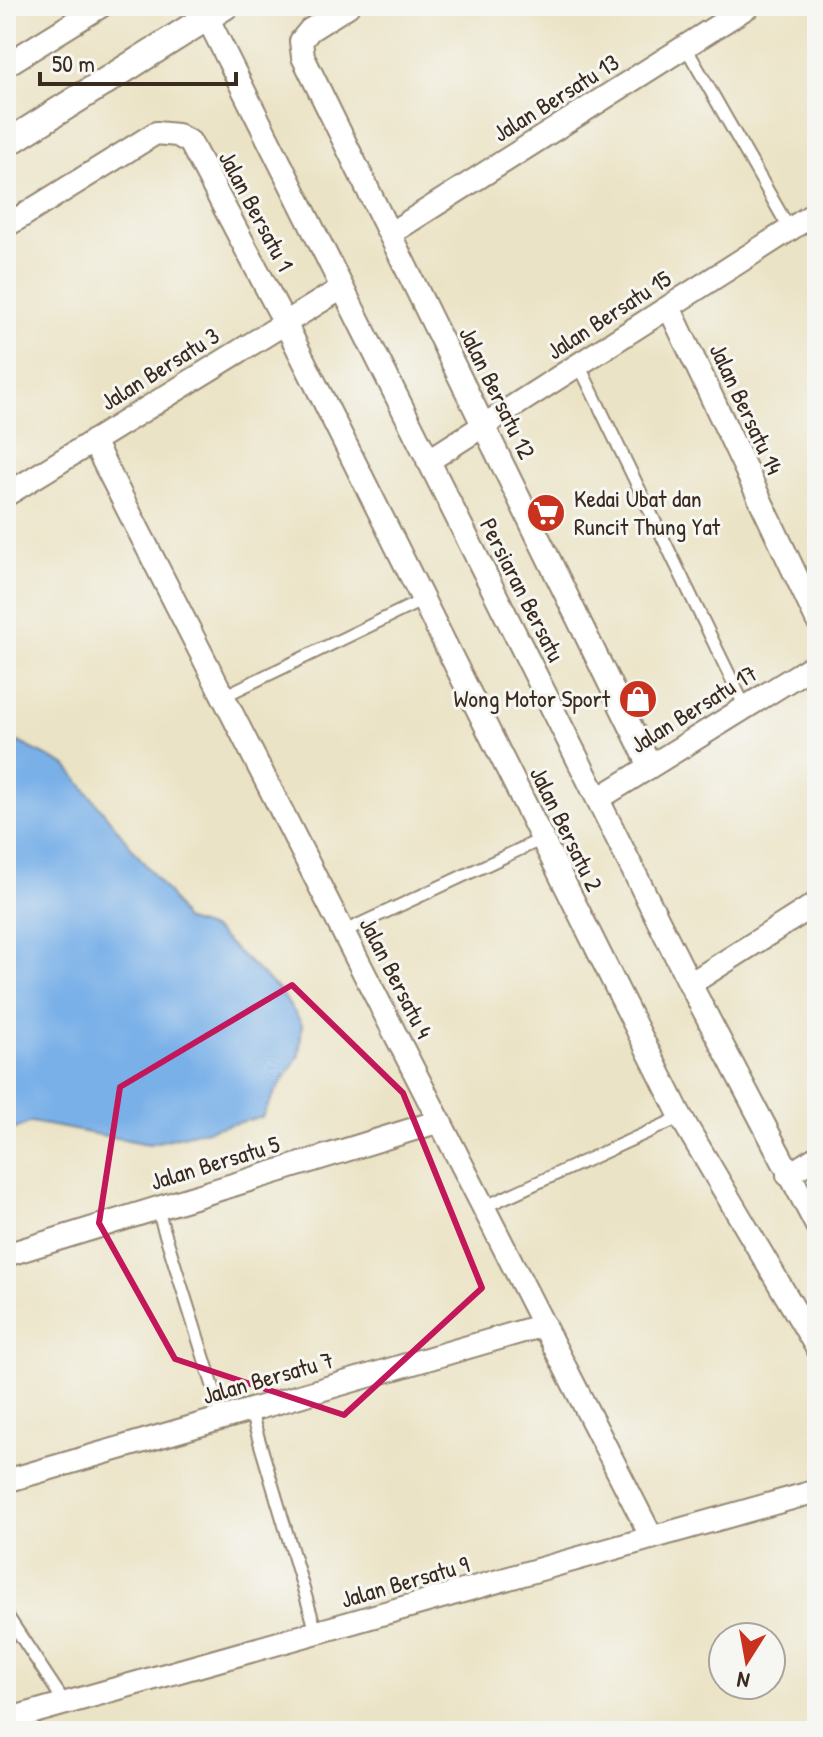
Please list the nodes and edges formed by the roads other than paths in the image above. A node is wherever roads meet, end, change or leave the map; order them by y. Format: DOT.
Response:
graph roads {
  1 [pos="101,6"];
  2 [pos="348,6"];
  3 [pos="749,6"];
  4 [pos="216,12"];
  5 [pos="685,46"];
  6 [pos="6,65"];
  7 [pos="6,144"];
  8 [pos="817,212"];
  9 [pos="6,226"];
  10 [pos="790,230"];
  11 [pos="391,233"];
  12 [pos="342,288"];
  13 [pos="669,307"];
  14 [pos="285,323"];
  15 [pos="579,365"];
  16 [pos="484,425"];
  17 [pos="93,441"];
  18 [pos="428,461"];
  19 [pos="6,495"];
  20 [pos="423,600"];
  21 [pos="817,620"];
  22 [pos="817,663"];
  23 [pos="224,696"];
  24 [pos="745,707"];
  25 [pos="650,766"];
  26 [pos="598,799"];
  27 [pos="542,839"];
  28 [pos="817,903"];
  29 [pos="343,932"];
  30 [pos="690,984"];
  31 [pos="681,1117"];
  32 [pos="440,1121"];
  33 [pos="817,1157"];
  34 [pos="788,1175"];
  35 [pos="484,1207"];
  36 [pos="157,1208"];
  37 [pos="817,1226"];
  38 [pos="6,1255"];
  39 [pos="544,1325"];
  40 [pos="817,1348"];
  41 [pos="250,1410"];
  42 [pos="223,1418"];
  43 [pos="6,1481"];
  44 [pos="817,1491"];
  45 [pos="652,1538"];
  46 [pos="6,1614"];
  47 [pos="317,1634"];
  48 [pos="65,1703"];
  49 [pos="6,1720"];
  1 -- 6 [label="street"];
  2 -- 11 [label="street, Jalan Bersatu 12"];
  3 -- 5 [label="street, Jalan Bersatu 13"];
  4 -- 7 [label="street"];
  4 -- 12 [label="street, Persiaran Bersatu"];
  5 -- 10 [label="lane"];
  5 -- 11 [label="street, Jalan Bersatu 13"];
  8 -- 10 [label="street, Jalan Bersatu 15"];
  9 -- 14 [label="street, Jalan Bersatu 1"];
  10 -- 13 [label="street, Jalan Bersatu 15"];
  11 -- 16 [label="street, Jalan Bersatu 12"];
  12 -- 14 [label="street, Jalan Bersatu 3"];
  12 -- 18 [label="street, Persiaran Bersatu"];
  13 -- 15 [label="street, Jalan Bersatu 15"];
  13 -- 21 [label="street, Jalan Bersatu 14"];
  14 -- 17 [label="street, Jalan Bersatu 3"];
  14 -- 20 [label="street, Jalan Bersatu 2"];
  15 -- 16 [label="street, Jalan Bersatu 15"];
  15 -- 24 [label="lane"];
  16 -- 18 [label="street, Jalan Bersatu 15"];
  16 -- 25 [label="street, Jalan Bersatu 12"];
  17 -- 19 [label="street, Jalan Bersatu 3"];
  17 -- 23 [label="street, Jalan Bersatu 4"];
  18 -- 26 [label="street, Persiaran Bersatu"];
  20 -- 23 [label="lane"];
  20 -- 27 [label="street, Jalan Bersatu 2"];
  22 -- 24 [label="street, Jalan Bersatu 17"];
  23 -- 29 [label="street, Jalan Bersatu 4"];
  24 -- 25 [label="street, Jalan Bersatu 17"];
  25 -- 26 [label="street, Jalan Bersatu 17"];
  26 -- 30 [label="street, Persiaran Bersatu"];
  27 -- 29 [label="lane"];
  27 -- 31 [label="street, Jalan Bersatu 2"];
  28 -- 30 [label="street"];
  29 -- 32 [label="street, Jalan Bersatu 4"];
  30 -- 34 [label="street, Persiaran Bersatu"];
  31 -- 35 [label="lane"];
  31 -- 40 [label="street, Jalan Bersatu 2"];
  32 -- 35 [label="street, Jalan Bersatu 4"];
  32 -- 36 [label="street, Jalan Bersatu 5"];
  33 -- 34 [label="street"];
  34 -- 37 [label="street, Persiaran Bersatu"];
  35 -- 39 [label="street, Jalan Bersatu 4"];
  36 -- 38 [label="street, Jalan Bersatu 5"];
  36 -- 42 [label="lane"];
  39 -- 41 [label="street, Jalan Bersatu 7"];
  39 -- 45 [label="street, Jalan Bersatu 4"];
  41 -- 42 [label="street, Jalan Bersatu 7"];
  41 -- 47 [label="lane"];
  42 -- 43 [label="street, Jalan Bersatu 7"];
  44 -- 45 [label="street, Jalan Bersatu 9"];
  45 -- 47 [label="street, Jalan Bersatu 9"];
  46 -- 48 [label="lane"];
  47 -- 48 [label="street, Jalan Bersatu 9"];
  48 -- 49 [label="street, Jalan Bersatu 9"];
}
